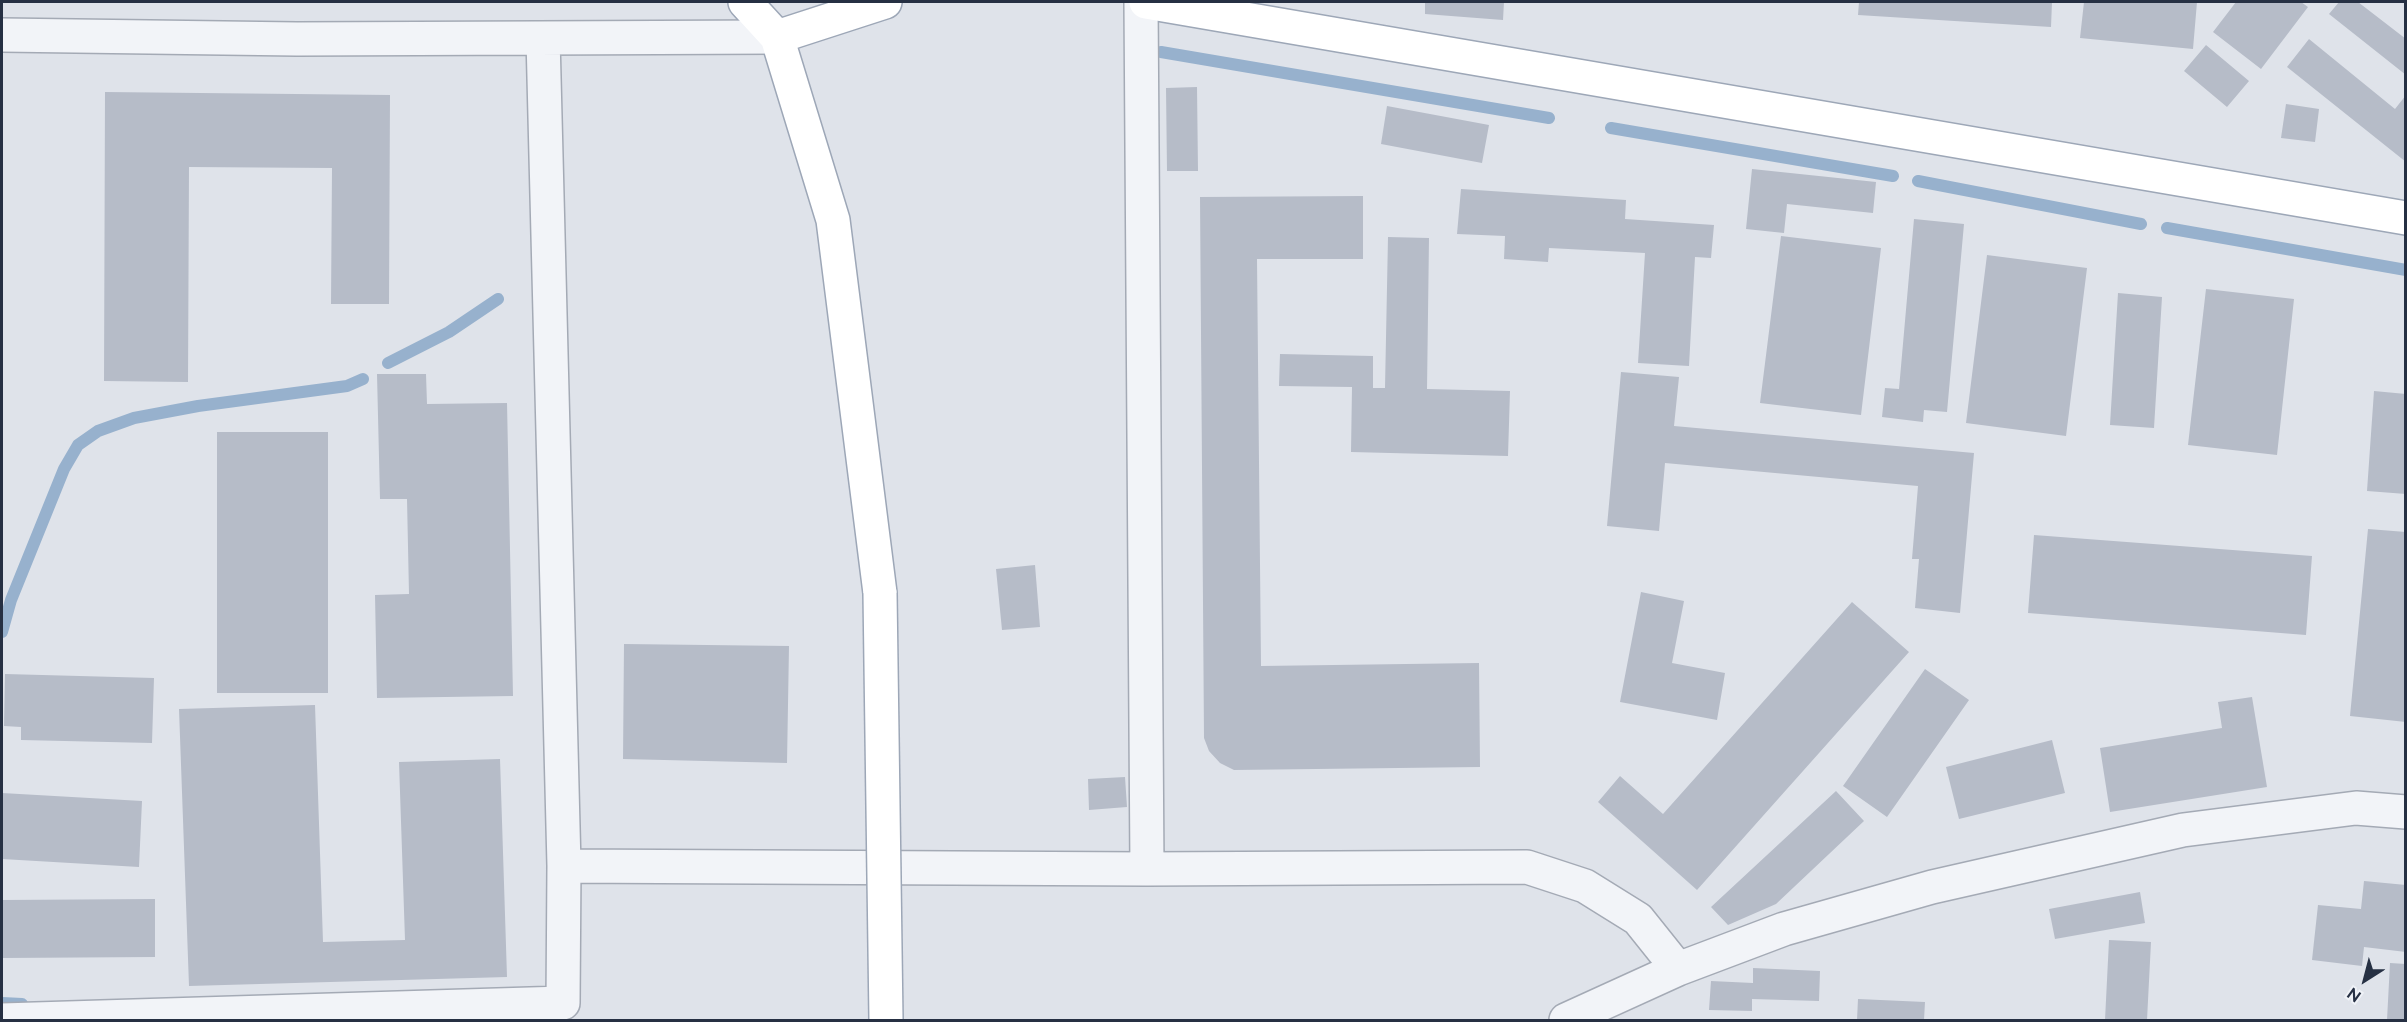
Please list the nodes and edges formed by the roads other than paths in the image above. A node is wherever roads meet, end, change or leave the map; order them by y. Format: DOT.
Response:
graph roads {
  1 [pos="745,2"];
  2 [pos="885,2"];
  3 [pos="1144,2"];
  4 [pos="2,36"];
  5 [pos="777,37"];
  6 [pos="543,38"];
  7 [pos="2406,218"];
  8 [pos="2406,812"];
  9 [pos="564,866"];
  10 [pos="1147,870"];
  11 [pos="1678,969"];
  12 [pos="2,1020"];
  13 [pos="886,1020"];
  14 [pos="1566,1020"];
  1 -- 5 [label="main road"];
  2 -- 5 [label="main road"];
  3 -- 7 [label="main road"];
  3 -- 10 [label="street"];
  4 -- 6 [label="street"];
  5 -- 6 [label="street"];
  5 -- 13 [label="main road, bridge"];
  6 -- 9 [label="street"];
  8 -- 11 [label="street"];
  9 -- 10 [label="street"];
  9 -- 12 [label="street"];
  10 -- 11 [label="street"];
  11 -- 14 [label="street"];
}
